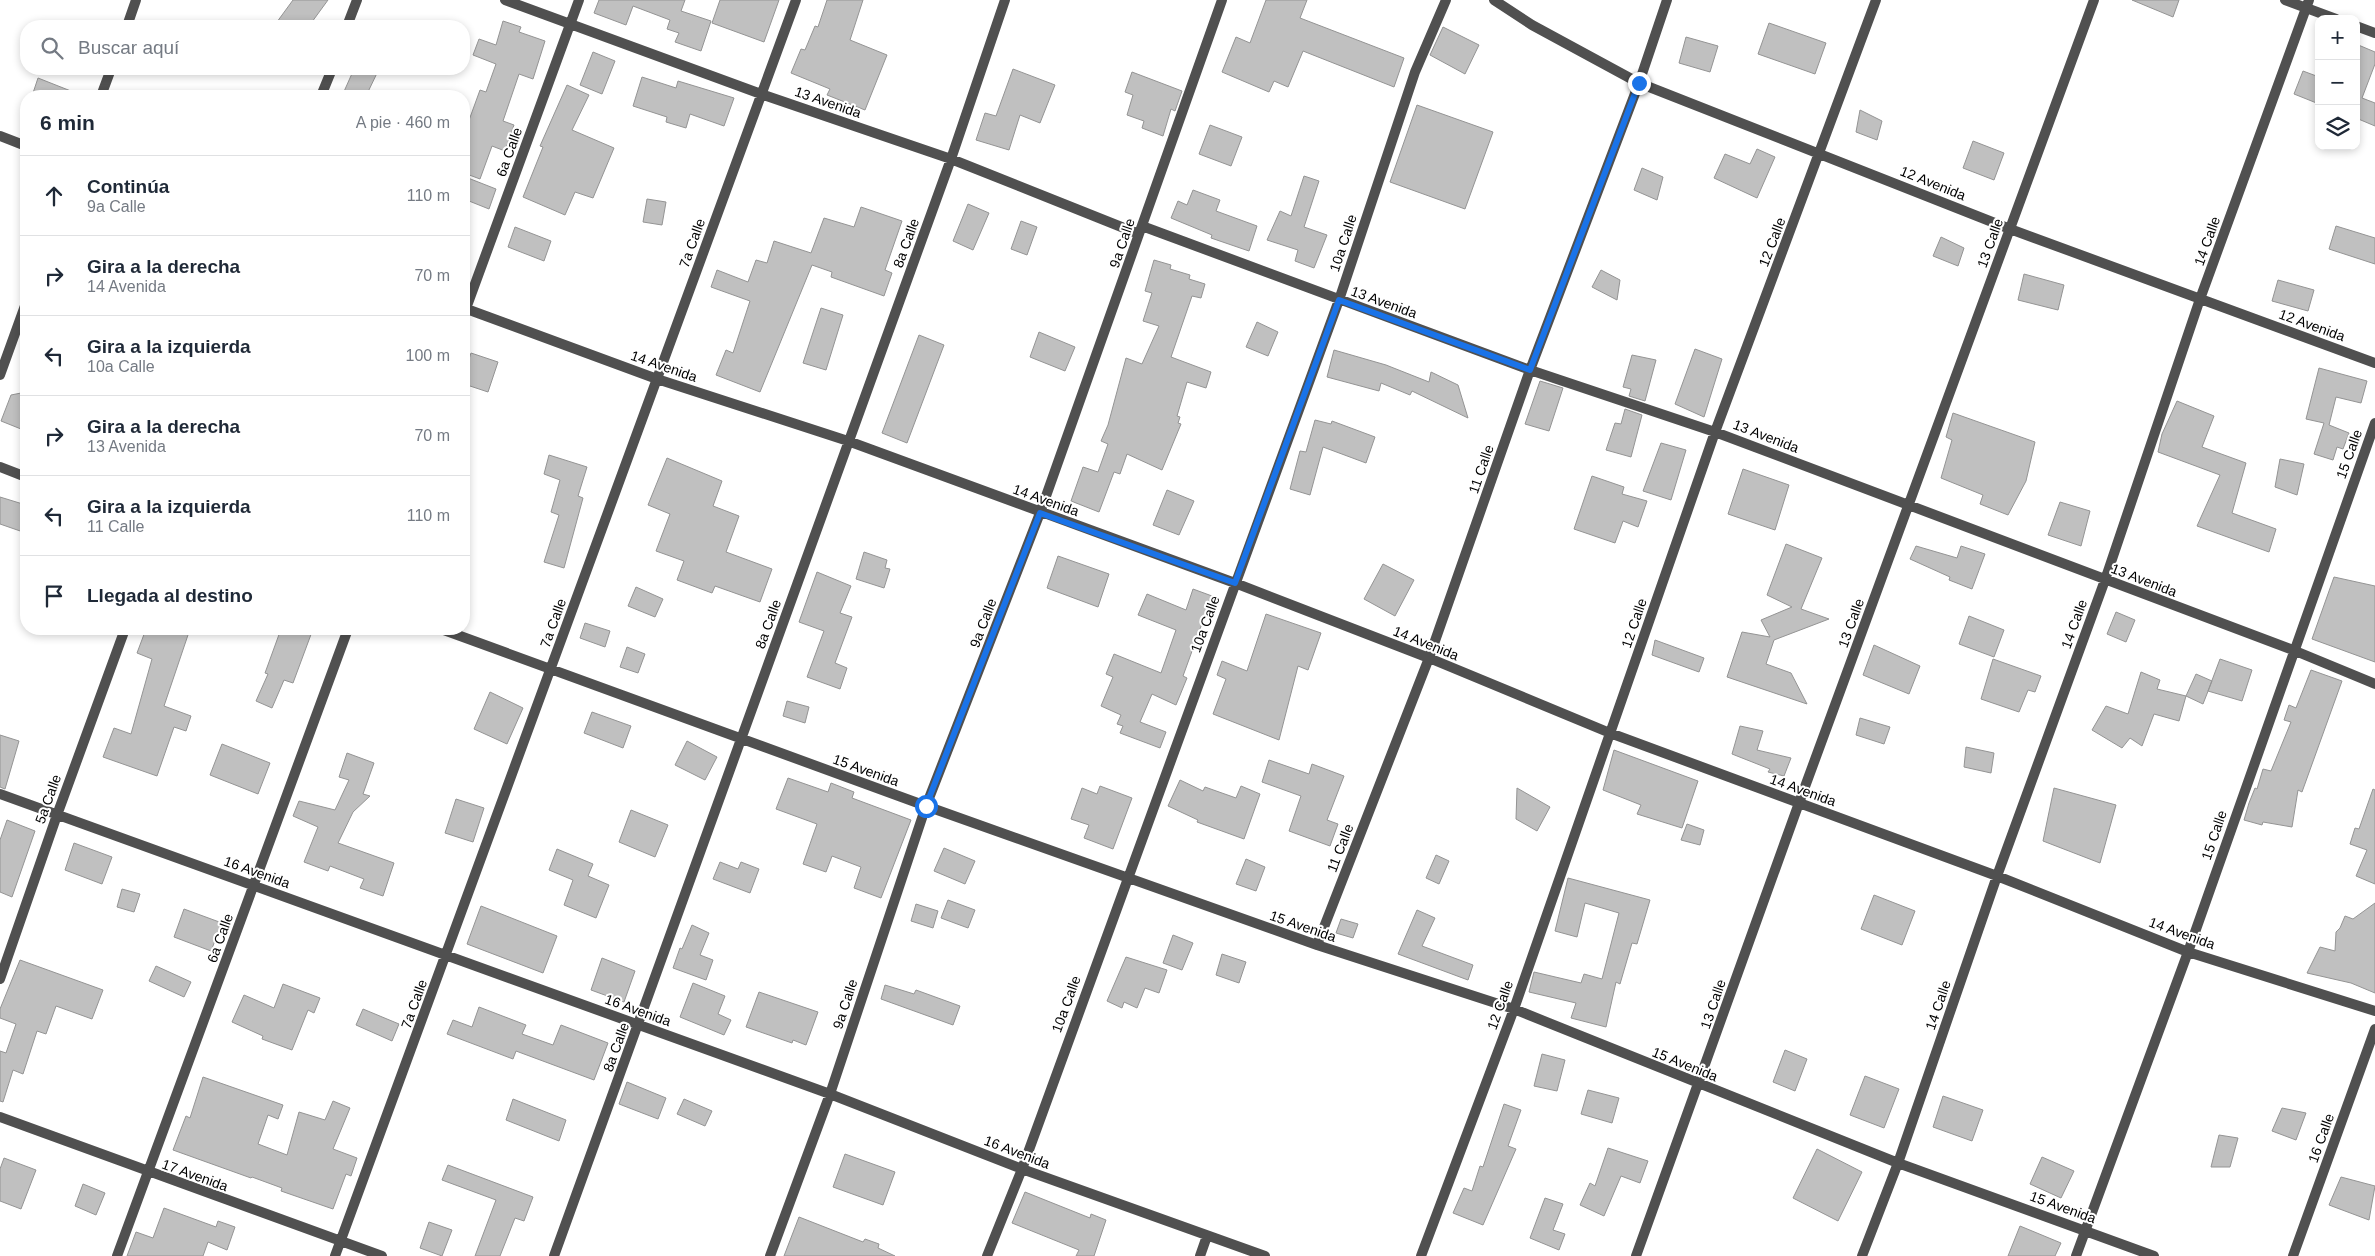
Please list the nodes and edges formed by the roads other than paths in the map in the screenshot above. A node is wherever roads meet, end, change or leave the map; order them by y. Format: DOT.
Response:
graph roads {
  1 [pos="136,0"];
  2 [pos="357,0"];
  3 [pos="505,0"];
  4 [pos="579,0"];
  5 [pos="796,0"];
  6 [pos="1005,0"];
  7 [pos="1222,0"];
  8 [pos="1446,0"];
  9 [pos="1494,0"];
  10 [pos="1668,0"];
  11 [pos="1876,0"];
  12 [pos="2094,0"];
  13 [pos="2285,0"];
  14 [pos="2307,4"];
  15 [pos="2328,15"];
  16 [pos="129,20"];
  17 [pos="349,20"];
  18 [pos="570,24"];
  19 [pos="2360,27"];
  20 [pos="2375,33"];
  21 [pos="109,75"];
  22 [pos="330,75"];
  23 [pos="1639,83"];
  24 [pos="103,90"];
  25 [pos="324,90"];
  26 [pos="761,94"];
  27 [pos="0,136"];
  28 [pos="20,144"];
  29 [pos="1820,153"];
  30 [pos="952,159"];
  31 [pos="2010,229"];
  32 [pos="1141,230"];
  33 [pos="470,294"];
  34 [pos="2200,299"];
  35 [pos="1339,300"];
  36 [pos="470,312"];
  37 [pos="20,320"];
  38 [pos="2375,363"];
  39 [pos="1530,370"];
  40 [pos="0,375"];
  41 [pos="657,379"];
  42 [pos="2375,423"];
  43 [pos="1715,432"];
  44 [pos="848,441"];
  45 [pos="0,467"];
  46 [pos="20,475"];
  47 [pos="1909,505"];
  48 [pos="1040,513"];
  49 [pos="2105,580"];
  50 [pos="1235,583"];
  51 [pos="123,635"];
  52 [pos="346,635"];
  53 [pos="457,635"];
  54 [pos="2293,650"];
  55 [pos="1429,658"];
  56 [pos="551,669"];
  57 [pos="2375,684"];
  58 [pos="1610,733"];
  59 [pos="742,739"];
  60 [pos="0,794"];
  61 [pos="1799,803"];
  62 [pos="926,806"];
  63 [pos="57,815"];
  64 [pos="1997,876"];
  65 [pos="1126,878"];
  66 [pos="254,886"];
  67 [pos="1317,945"];
  68 [pos="2188,952"];
  69 [pos="446,956"];
  70 [pos="0,979"];
  71 [pos="1514,1009"];
  72 [pos="2375,1011"];
  73 [pos="639,1025"];
  74 [pos="2375,1029"];
  75 [pos="1699,1084"];
  76 [pos="830,1094"];
  77 [pos="0,1117"];
  78 [pos="1898,1163"];
  79 [pos="1022,1169"];
  80 [pos="147,1172"];
  81 [pos="2086,1230"];
  82 [pos="1207,1236"];
  83 [pos="341,1241"];
  84 [pos="117,1256"];
  85 [pos="335,1256"];
  86 [pos="382,1256"];
  87 [pos="554,1256"];
  88 [pos="770,1256"];
  89 [pos="986,1256"];
  90 [pos="1200,1256"];
  91 [pos="1265,1256"];
  92 [pos="1421,1256"];
  93 [pos="1636,1256"];
  94 [pos="1862,1256"];
  95 [pos="2076,1256"];
  96 [pos="2154,1256"];
  97 [pos="2294,1256"];
  1 -- 16 [label="street"];
  2 -- 17 [label="street"];
  3 -- 18 [label="street, 13 Avenida"];
  4 -- 18 [label="street, 6a Calle"];
  5 -- 26 [label="street, 7a Calle"];
  6 -- 30 [label="street, 8a Calle"];
  7 -- 32 [label="street, 9a Calle"];
  8 -- 35 [label="street, 10a Calle"];
  9 -- 23 [label="street, 12 Avenida"];
  10 -- 23 [label="street, 11 Calle"];
  11 -- 29 [label="street, 12 Calle"];
  12 -- 31 [label="street, 13 Calle"];
  13 -- 14 [label="street"];
  14 -- 15 [label="street"];
  14 -- 34 [label="street, 14 Calle"];
  18 -- 26 [label="street, 13 Avenida"];
  18 -- 33 [label="street, 6a Calle"];
  19 -- 20 [label="street"];
  21 -- 24 [label="street"];
  22 -- 25 [label="street"];
  23 -- 29 [label="street, 12 Avenida"];
  23 -- 39 [label="street, 11 Calle"];
  26 -- 30 [label="street, 13 Avenida"];
  26 -- 41 [label="street, 7a Calle"];
  27 -- 28 [label="street"];
  29 -- 31 [label="street, 12 Avenida"];
  29 -- 43 [label="street, 12 Calle"];
  30 -- 32 [label="street, 13 Avenida"];
  30 -- 44 [label="street, 8a Calle"];
  31 -- 34 [label="street, 12 Avenida"];
  31 -- 47 [label="street, 13 Calle"];
  32 -- 35 [label="street, 13 Avenida"];
  32 -- 48 [label="street, 9a Calle"];
  34 -- 38 [label="street, 12 Avenida"];
  34 -- 49 [label="street, 14 Calle"];
  35 -- 39 [label="street, 13 Avenida"];
  35 -- 50 [label="street, 10a Calle"];
  36 -- 41 [label="street, 14 Avenida"];
  37 -- 40 [label="street"];
  39 -- 43 [label="street, 13 Avenida"];
  39 -- 55 [label="street, 11 Calle"];
  41 -- 44 [label="street, 14 Avenida"];
  41 -- 56 [label="street, 7a Calle"];
  42 -- 54 [label="street, 15 Calle"];
  43 -- 47 [label="street, 13 Avenida"];
  43 -- 58 [label="street, 12 Calle"];
  44 -- 48 [label="street, 14 Avenida"];
  44 -- 59 [label="street, 8a Calle"];
  45 -- 46 [label="street"];
  47 -- 49 [label="street, 13 Avenida"];
  47 -- 61 [label="street, 13 Calle"];
  48 -- 50 [label="street, 14 Avenida"];
  48 -- 62 [label="street, 9a Calle"];
  49 -- 54 [label="street, 13 Avenida"];
  49 -- 64 [label="street, 14 Calle"];
  50 -- 55 [label="street, 14 Avenida"];
  50 -- 65 [label="street, 10a Calle"];
  51 -- 63 [label="street, 5a Calle"];
  52 -- 66 [label="street, 6a Calle"];
  53 -- 56 [label="street, 15 Avenida"];
  54 -- 57 [label="street, 13 Avenida"];
  54 -- 68 [label="street, 15 Calle"];
  55 -- 58 [label="street, 14 Avenida"];
  55 -- 67 [label="street, 11 Calle"];
  56 -- 59 [label="street, 15 Avenida"];
  56 -- 69 [label="street, 7a Calle"];
  58 -- 61 [label="street, 14 Avenida"];
  58 -- 71 [label="street, 12 Calle"];
  59 -- 62 [label="street, 15 Avenida"];
  59 -- 73 [label="street, 8a Calle"];
  60 -- 63 [label="street, 16 Avenida"];
  61 -- 64 [label="street, 14 Avenida"];
  61 -- 75 [label="street, 13 Calle"];
  62 -- 65 [label="street, 15 Avenida"];
  62 -- 76 [label="street, 9a Calle"];
  63 -- 66 [label="street, 16 Avenida"];
  63 -- 70 [label="street, 5a Calle"];
  64 -- 68 [label="street, 14 Avenida"];
  64 -- 78 [label="street, 14 Calle"];
  65 -- 67 [label="street, 15 Avenida"];
  65 -- 79 [label="street, 10a Calle"];
  66 -- 69 [label="street, 16 Avenida"];
  66 -- 80 [label="street, 6a Calle"];
  67 -- 71 [label="street, 15 Avenida"];
  68 -- 72 [label="street, 14 Avenida"];
  68 -- 81 [label="street, 15 Calle"];
  69 -- 73 [label="street, 16 Avenida"];
  69 -- 83 [label="street, 7a Calle"];
  71 -- 75 [label="street, 15 Avenida"];
  71 -- 92 [label="street, 12 Calle"];
  73 -- 76 [label="street, 16 Avenida"];
  73 -- 87 [label="street, 8a Calle"];
  74 -- 97 [label="street, 16 Calle"];
  75 -- 78 [label="street, 15 Avenida"];
  75 -- 93 [label="street, 13 Calle"];
  76 -- 79 [label="street, 16 Avenida"];
  76 -- 88 [label="street, 9a Calle"];
  77 -- 80 [label="street, 17 Avenida"];
  78 -- 81 [label="street, 15 Avenida"];
  78 -- 94 [label="street, 14 Calle"];
  79 -- 82 [label="street, 16 Avenida"];
  79 -- 89 [label="street, 10a Calle"];
  80 -- 83 [label="street, 17 Avenida"];
  80 -- 84 [label="street, 6a Calle"];
  81 -- 95 [label="street, 15 Calle"];
  81 -- 96 [label="street, 15 Avenida"];
  82 -- 90 [label="street"];
  82 -- 91 [label="street, 16 Avenida"];
  83 -- 85 [label="street, 7a Calle"];
  83 -- 86 [label="street, 17 Avenida"];
}
